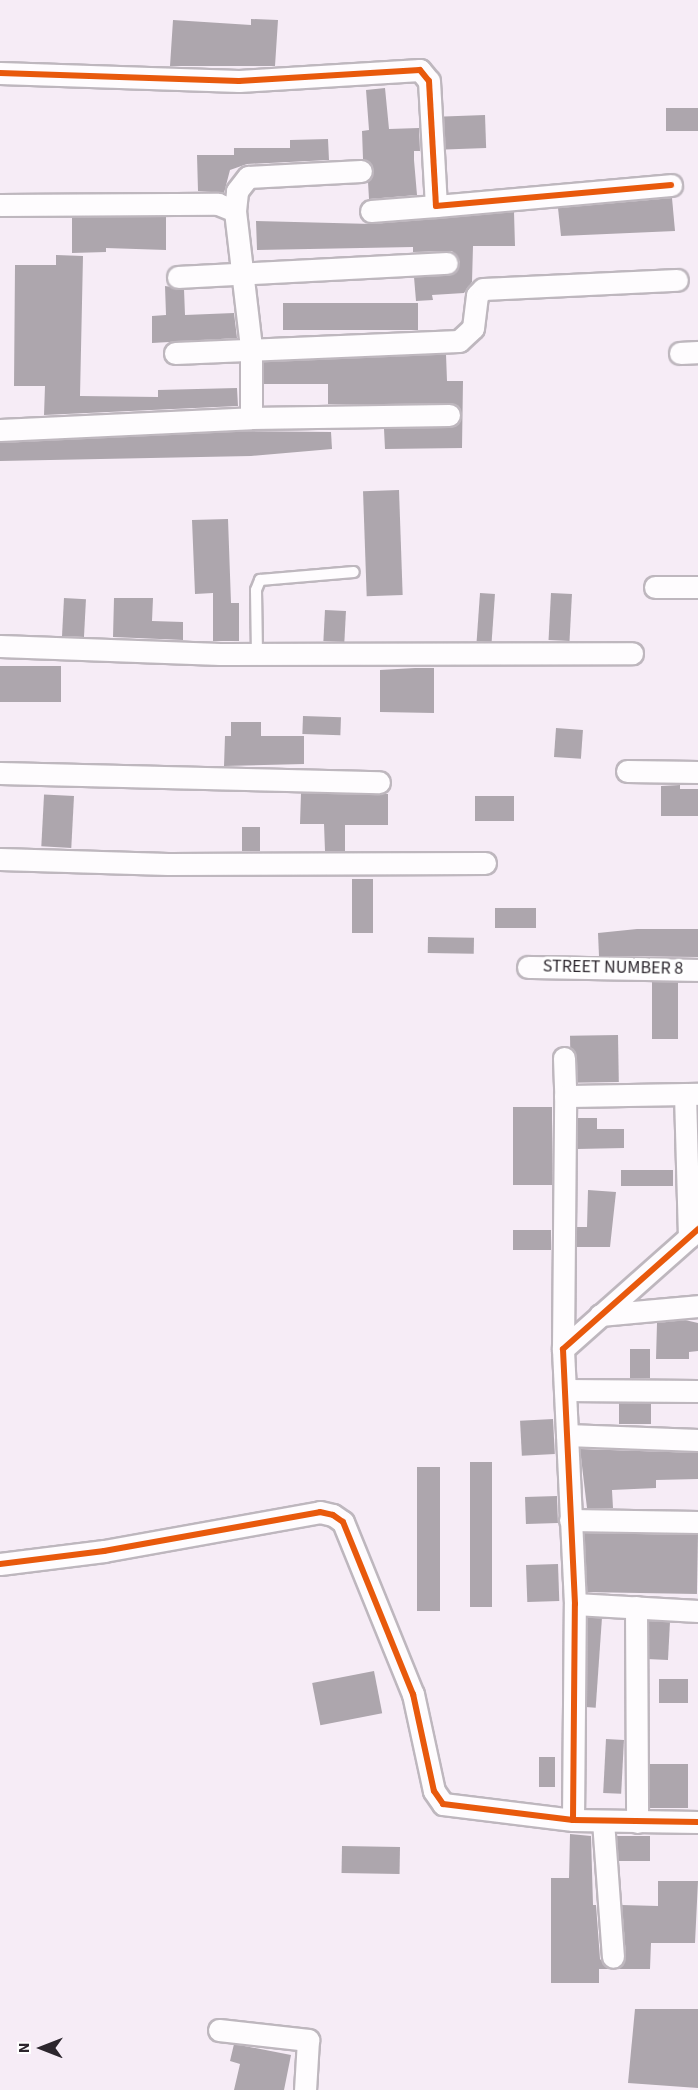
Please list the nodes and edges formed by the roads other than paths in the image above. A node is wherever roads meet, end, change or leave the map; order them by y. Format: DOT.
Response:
graph roads {
  1 [pos="0,73"];
  2 [pos="361,171"];
  3 [pos="671,185"];
  4 [pos="0,205"];
  5 [pos="436,206"];
  6 [pos="235,211"];
  7 [pos="371,211"];
  8 [pos="447,263"];
  9 [pos="241,273"];
  10 [pos="178,277"];
  11 [pos="677,280"];
  12 [pos="251,347"];
  13 [pos="175,353"];
  14 [pos="449,415"];
  15 [pos="251,418"];
  16 [pos="0,430"];
  17 [pos="354,572"];
  18 [pos="655,587"];
  19 [pos="698,587"];
  20 [pos="0,646"];
  21 [pos="632,653"];
  22 [pos="257,654"];
  23 [pos="627,771"];
  24 [pos="0,772"];
  25 [pos="698,772"];
  26 [pos="379,782"];
  27 [pos="0,859"];
  28 [pos="485,863"];
  29 [pos="528,967"];
  30 [pos="698,970"];
  31 [pos="564,1058"];
  32 [pos="692,1094"];
  33 [pos="565,1096"];
  34 [pos="693,1233"];
  35 [pos="698,1306"];
  36 [pos="600,1315"];
  37 [pos="563,1349"];
  38 [pos="565,1390"];
  39 [pos="698,1390"];
  40 [pos="567,1436"];
  41 [pos="698,1440"];
  42 [pos="570,1520"];
  43 [pos="698,1522"];
  44 [pos="0,1564"];
  45 [pos="575,1604"];
  46 [pos="636,1607"];
  47 [pos="698,1611"];
  48 [pos="698,1814"];
  49 [pos="573,1820"];
  50 [pos="603,1821"];
  51 [pos="637,1822"];
  52 [pos="698,1822"];
  53 [pos="613,1957"];
  54 [pos="219,2030"];
  55 [pos="306,2090"];
  1 -- 5 [label="street"];
  2 -- 6 [label="street"];
  3 -- 5 [label="street"];
  4 -- 6 [label="street"];
  5 -- 7 [label="street"];
  6 -- 9 [label="street"];
  8 -- 9 [label="street"];
  9 -- 10 [label="street"];
  9 -- 12 [label="street"];
  11 -- 12 [label="street"];
  12 -- 13 [label="street"];
  12 -- 15 [label="street"];
  14 -- 15 [label="street"];
  15 -- 16 [label="street"];
  17 -- 22 [label="lane"];
  18 -- 19 [label="street"];
  20 -- 22 [label="street"];
  21 -- 22 [label="street"];
  23 -- 25 [label="street"];
  24 -- 26 [label="street"];
  27 -- 28 [label="street"];
  29 -- 30 [label="street, STREET NUMBER 8"];
  31 -- 33 [label="street"];
  32 -- 33 [label="street"];
  32 -- 34 [label="street"];
  33 -- 37 [label="street"];
  34 -- 36 [label="street"];
  35 -- 36 [label="street"];
  36 -- 37 [label="street"];
  37 -- 38 [label="street"];
  38 -- 39 [label="street"];
  38 -- 40 [label="street"];
  40 -- 41 [label="street"];
  40 -- 42 [label="street"];
  42 -- 43 [label="street"];
  42 -- 45 [label="street"];
  44 -- 49 [label="street"];
  45 -- 46 [label="street"];
  45 -- 49 [label="street"];
  46 -- 47 [label="street"];
  46 -- 51 [label="street"];
  48 -- 52 [label="street"];
  49 -- 50 [label="street"];
  50 -- 51 [label="street"];
  50 -- 53 [label="street"];
  51 -- 52 [label="street"];
  54 -- 55 [label="street"];
}
